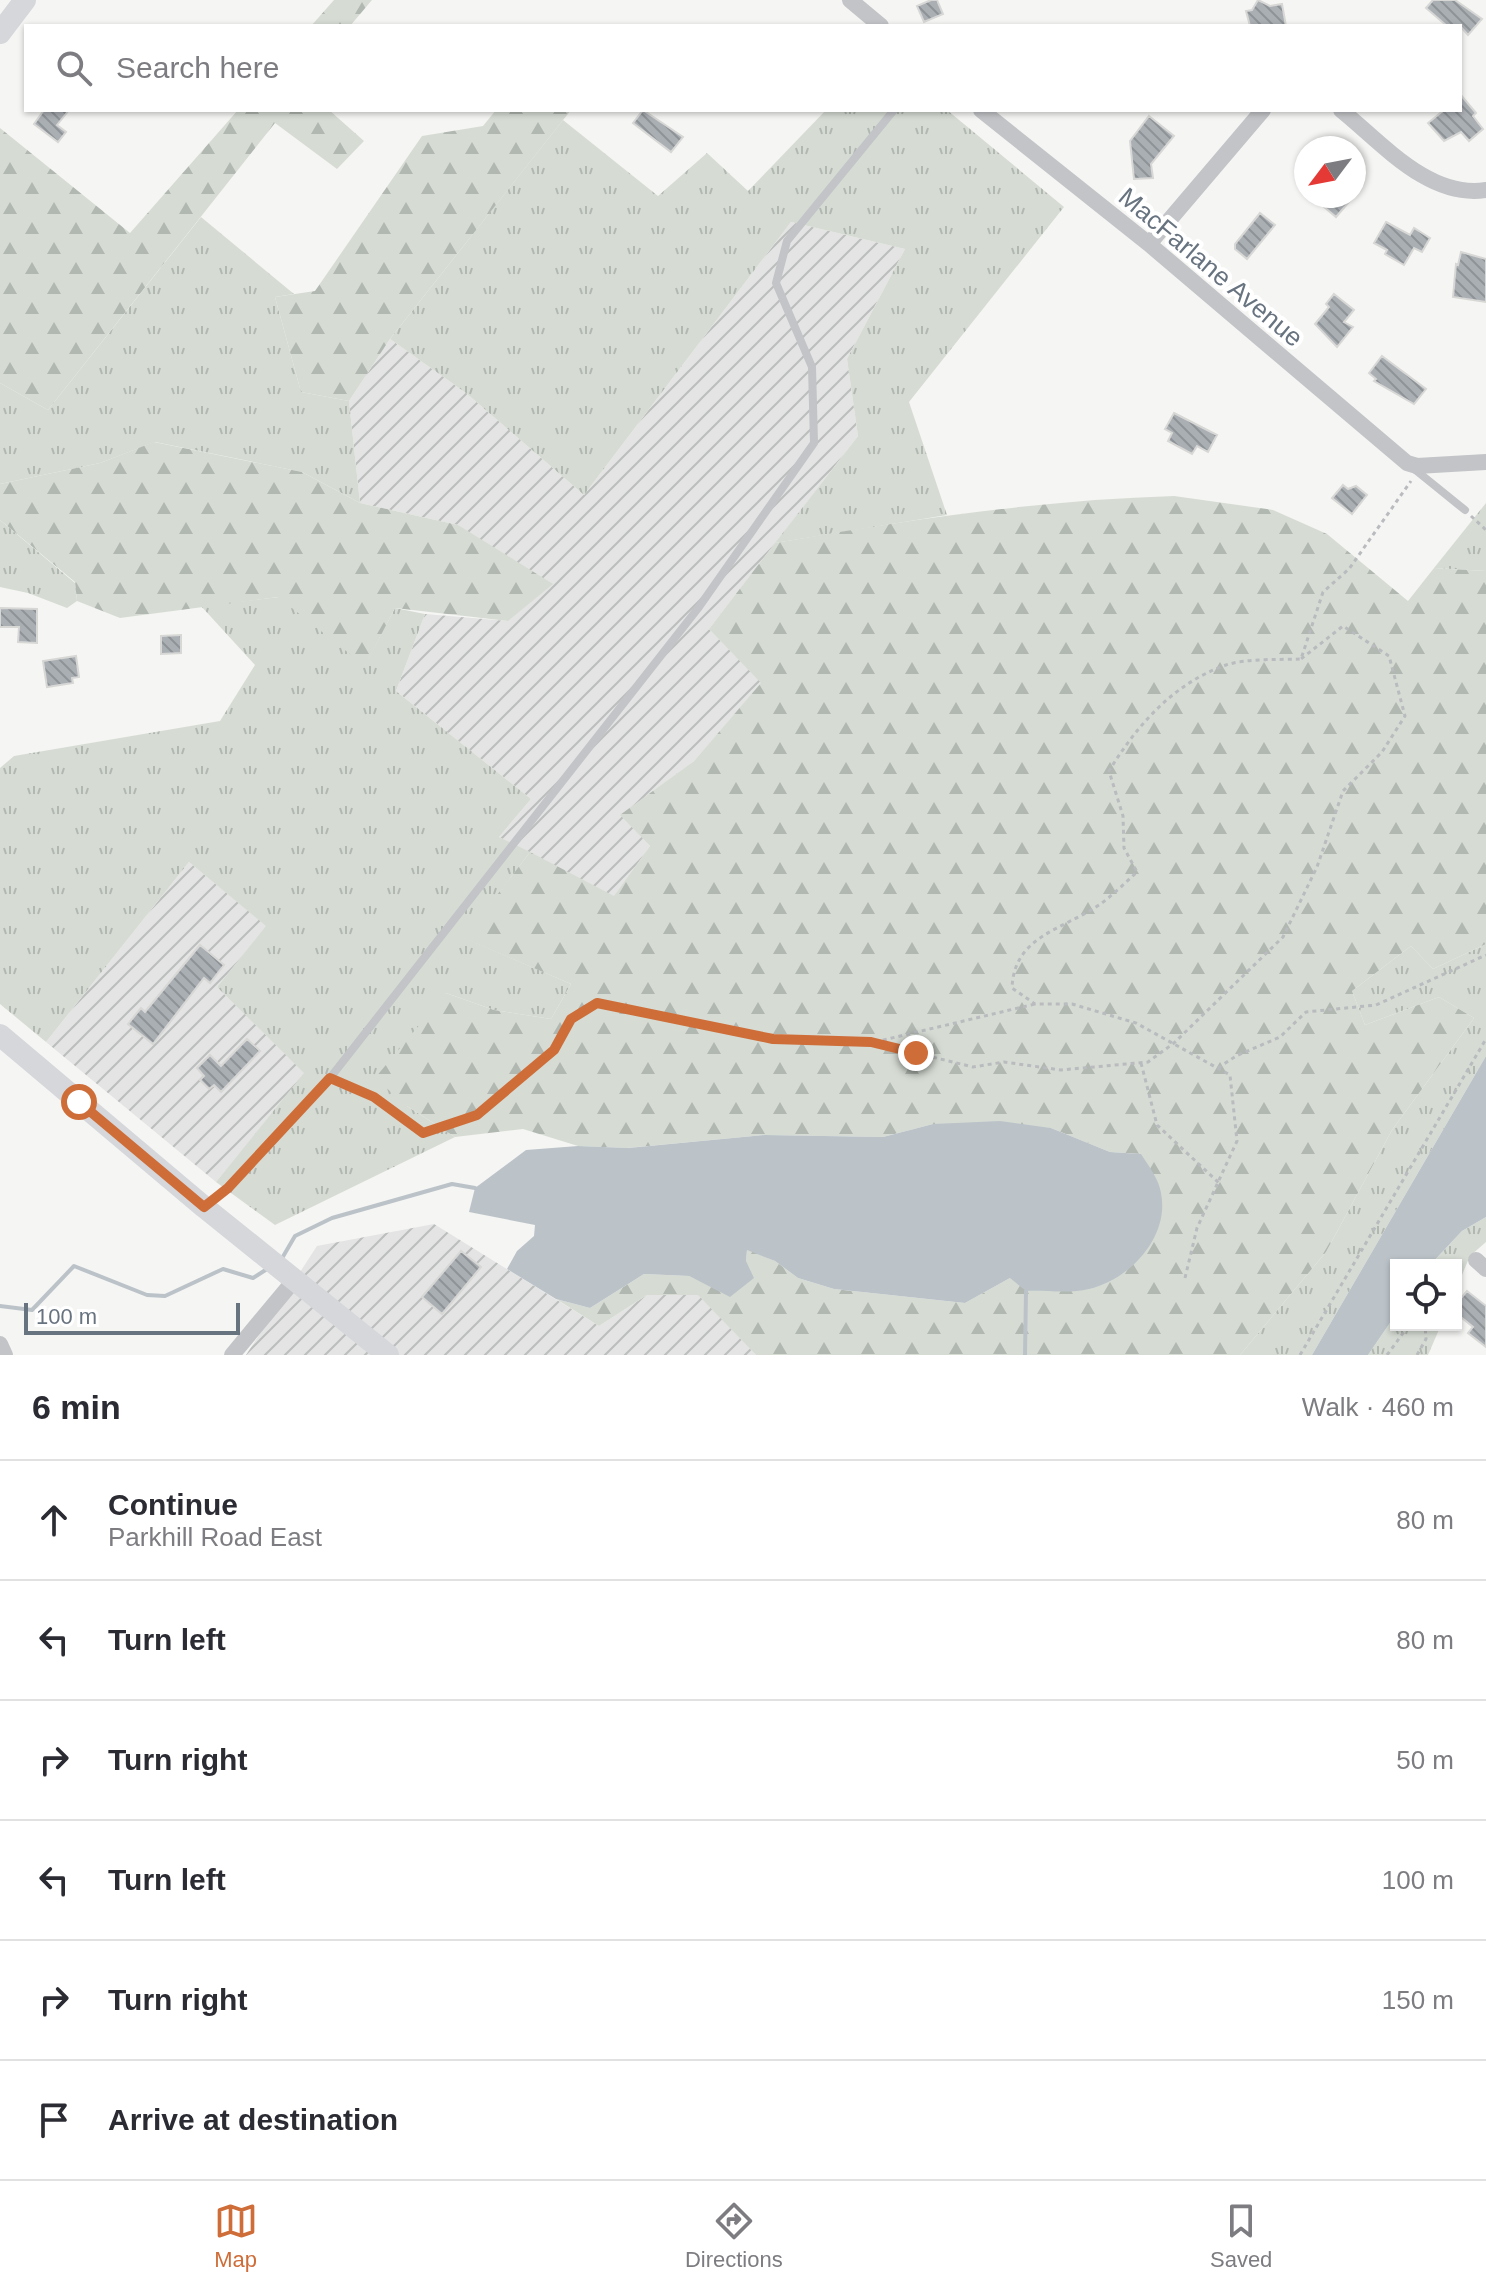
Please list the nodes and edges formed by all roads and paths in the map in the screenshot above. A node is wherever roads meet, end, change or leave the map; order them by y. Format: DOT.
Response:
graph roads {
  1 [pos="25,0"];
  2 [pos="850,0"];
  3 [pos="879,24"];
  4 [pos="0,33"];
  5 [pos="892,112"];
  6 [pos="984,112"];
  7 [pos="1261,112"];
  8 [pos="1343,112"];
  9 [pos="1486,190"];
  10 [pos="1149,244"];
  11 [pos="1486,462"];
  12 [pos="1413,468"];
  13 [pos="1465,510"];
  14 [pos="1486,530"];
  15 [pos="1301,659"];
  16 [pos="1486,955"];
  17 [pos="1035,1004"];
  18 [pos="0,1035"];
  19 [pos="1486,1039"];
  20 [pos="871,1042"];
  21 [pos="1174,1043"];
  22 [pos="1141,1063"];
  23 [pos="1218,1068"];
  24 [pos="330,1078"];
  25 [pos="1219,1183"];
  26 [pos="204,1207"];
  27 [pos="296,1278"];
  28 [pos="1185,1278"];
  29 [pos="1405,1331"];
  30 [pos="1425,1331"];
  31 [pos="0,1344"];
  32 [pos="5,1355"];
  33 [pos="232,1355"];
  34 [pos="388,1355"];
  35 [pos="1300,1355"];
  36 [pos="1387,1355"];
  37 [pos="1417,1355"];
  1 -- 4 [label="main road"];
  2 -- 3 [label="street"];
  5 -- 24 [label="lane"];
  6 -- 10 [label="street, MacFarlane Avenue"];
  7 -- 10 [label="street"];
  8 -- 9 [label="street"];
  10 -- 12 [label="street, MacFarlane Avenue"];
  11 -- 12 [label="street"];
  12 -- 13 [label="lane"];
  12 -- 15 [label="path"];
  13 -- 14 [label="path"];
  15 -- 17 [label="path"];
  15 -- 21 [label="path"];
  16 -- 23 [label="path"];
  17 -- 20 [label="path"];
  17 -- 21 [label="path"];
  18 -- 26 [label="main road"];
  19 -- 35 [label="path"];
  20 -- 22 [label="path"];
  20 -- 24 [label="path"];
  21 -- 22 [label="path"];
  21 -- 23 [label="path"];
  22 -- 25 [label="path"];
  23 -- 25 [label="path"];
  24 -- 26 [label="lane"];
  25 -- 28 [label="path"];
  26 -- 27 [label="main road"];
  27 -- 33 [label="street"];
  27 -- 34 [label="main road"];
  29 -- 36 [label="path"];
  30 -- 37 [label="path"];
  31 -- 32 [label="street"];
}
